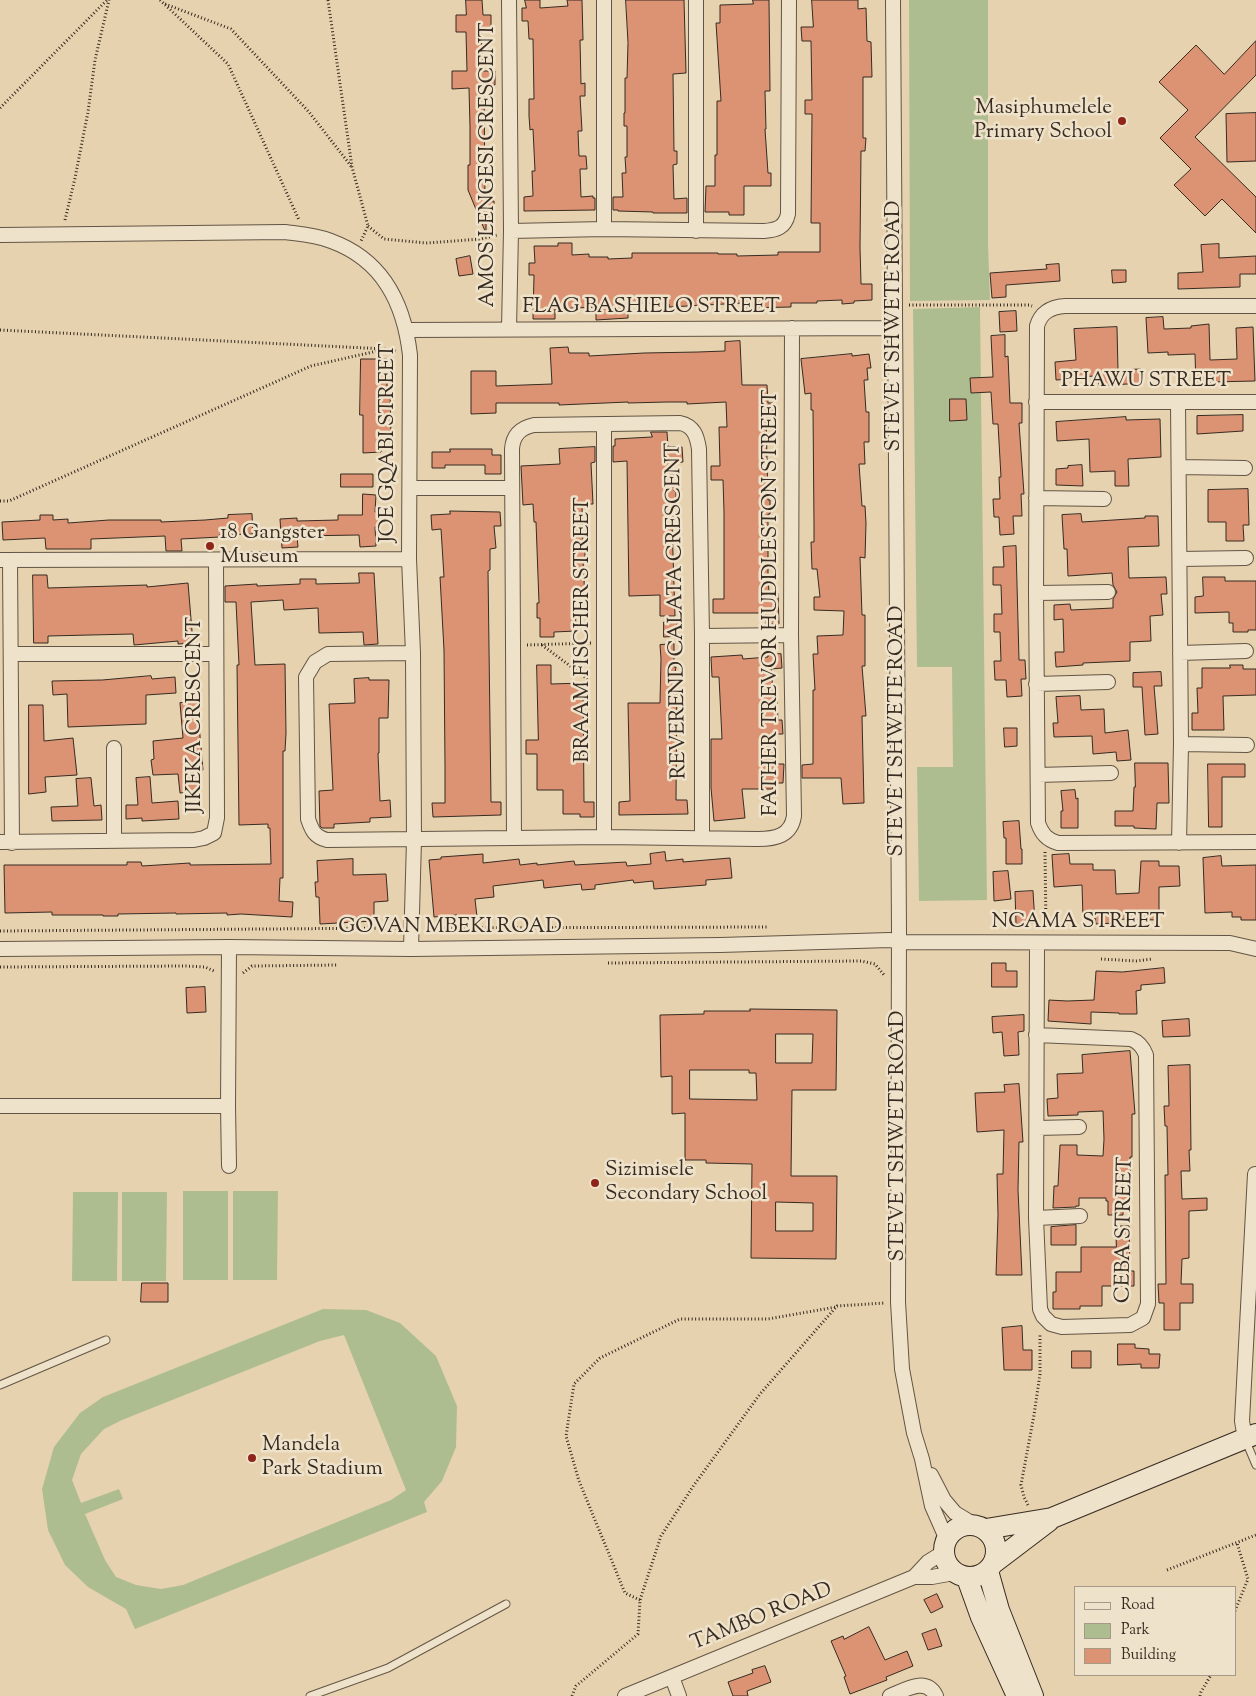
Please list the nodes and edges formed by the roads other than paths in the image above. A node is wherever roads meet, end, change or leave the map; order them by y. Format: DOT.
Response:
graph roads {
  1 [pos="509,0"];
  2 [pos="604,0"];
  3 [pos="696,0"];
  4 [pos="789,0"];
  5 [pos="893,0"];
  6 [pos="604,229"];
  7 [pos="511,231"];
  8 [pos="696,231"];
  9 [pos="0,235"];
  10 [pos="1256,306"];
  11 [pos="792,328"];
  12 [pos="894,328"];
  13 [pos="509,329"];
  14 [pos="408,330"];
  15 [pos="1036,402"];
  16 [pos="1256,402"];
  17 [pos="1178,403"];
  18 [pos="604,424"];
  19 [pos="1179,467"];
  20 [pos="1245,468"];
  21 [pos="410,488"];
  22 [pos="512,488"];
  23 [pos="1036,498"];
  24 [pos="1104,499"];
  25 [pos="1246,558"];
  26 [pos="410,559"];
  27 [pos="1180,559"];
  28 [pos="5,560"];
  29 [pos="216,560"];
  30 [pos="1108,592"];
  31 [pos="1036,593"];
  32 [pos="791,634"];
  33 [pos="702,636"];
  34 [pos="1246,650"];
  35 [pos="1180,652"];
  36 [pos="413,653"];
  37 [pos="11,654"];
  38 [pos="216,654"];
  39 [pos="1108,682"];
  40 [pos="1036,684"];
  41 [pos="1181,744"];
  42 [pos="1247,744"];
  43 [pos="114,748"];
  44 [pos="1111,773"];
  45 [pos="1038,775"];
  46 [pos="604,837"];
  47 [pos="702,837"];
  48 [pos="514,838"];
  49 [pos="114,840"];
  50 [pos="414,840"];
  51 [pos="6,842"];
  52 [pos="1256,842"];
  53 [pos="1179,843"];
  54 [pos="899,942"];
  55 [pos="1042,943"];
  56 [pos="229,947"];
  57 [pos="0,948"];
  58 [pos="1256,949"];
  59 [pos="412,950"];
  60 [pos="1036,1035"];
  61 [pos="0,1106"];
  62 [pos="228,1106"];
  63 [pos="1079,1127"];
  64 [pos="1036,1128"];
  65 [pos="229,1166"];
  66 [pos="1255,1174"];
  67 [pos="1080,1216"];
  68 [pos="1036,1218"];
  69 [pos="106,1340"];
  70 [pos="0,1385"];
  71 [pos="1250,1436"];
  72 [pos="922,1459"];
  73 [pos="1256,1465"];
  74 [pos="1052,1518"];
  75 [pos="980,1527"];
  76 [pos="945,1546"];
  77 [pos="991,1566"];
  78 [pos="961,1575"];
  79 [pos="914,1577"];
  80 [pos="506,1604"];
  81 [pos="672,1676"];
  82 [pos="310,1696"];
  83 [pos="625,1696"];
  84 [pos="679,1696"];
  85 [pos="890,1696"];
  86 [pos="936,1696"];
  87 [pos="1017,1696"];
  88 [pos="1033,1696"];
  1 -- 7 [label="street, AMOS LENGESI CRESCENT"];
  2 -- 6 [label="street"];
  3 -- 8 [label="street"];
  4 -- 8 [label="street"];
  5 -- 12 [label="street, STEVE TSHWETE ROAD"];
  6 -- 7 [label="street"];
  6 -- 8 [label="street"];
  7 -- 13 [label="street, AMOS LENGESI CRESCENT"];
  9 -- 14 [label="street, JOE GQABI STREET"];
  10 -- 15 [label="street"];
  11 -- 12 [label="street, FLAG BASHIELO STREET"];
  11 -- 13 [label="street, FLAG BASHIELO STREET"];
  11 -- 32 [label="street, FATHER TREVOR HUDDLESTON STREET"];
  12 -- 54 [label="street, STEVE TSHWETE ROAD"];
  13 -- 14 [label="street, FLAG BASHIELO STREET"];
  14 -- 21 [label="street, JOE GQABI STREET"];
  15 -- 17 [label="street, PHAWU STREET"];
  15 -- 23 [label="street"];
  16 -- 17 [label="street, PHAWU STREET"];
  17 -- 19 [label="street"];
  18 -- 22 [label="street, REVEREND CALATA CRESCENT"];
  18 -- 33 [label="street, REVEREND CALATA CRESCENT"];
  18 -- 46 [label="street, BRAAM FISCHER STREET"];
  19 -- 20 [label="street"];
  19 -- 27 [label="street"];
  21 -- 22 [label="street"];
  21 -- 26 [label="street, JOE GQABI STREET"];
  22 -- 48 [label="street, REVEREND CALATA CRESCENT"];
  23 -- 24 [label="street"];
  23 -- 31 [label="street"];
  25 -- 27 [label="street"];
  26 -- 29 [label="street"];
  26 -- 36 [label="street, JOE GQABI STREET"];
  27 -- 35 [label="street"];
  28 -- 29 [label="street"];
  28 -- 37 [label="street"];
  29 -- 38 [label="street, JIKEKA CRESCENT"];
  30 -- 31 [label="street"];
  31 -- 40 [label="street"];
  32 -- 33 [label="street"];
  32 -- 47 [label="street, FATHER TREVOR HUDDLESTON STREET"];
  33 -- 47 [label="street, REVEREND CALATA CRESCENT"];
  34 -- 35 [label="street"];
  35 -- 41 [label="street"];
  36 -- 50 [label="street, JOE GQABI STREET"];
  36 -- 50 [label="street, FATHER TREVOR HUDDLESTON STREET"];
  37 -- 38 [label="street"];
  37 -- 51 [label="street"];
  38 -- 49 [label="street, JIKEKA CRESCENT"];
  39 -- 40 [label="street"];
  40 -- 45 [label="street"];
  41 -- 42 [label="street"];
  41 -- 53 [label="street"];
  43 -- 49 [label="street"];
  44 -- 45 [label="street"];
  45 -- 53 [label="street"];
  46 -- 47 [label="street, FATHER TREVOR HUDDLESTON STREET"];
  46 -- 48 [label="street, FATHER TREVOR HUDDLESTON STREET"];
  48 -- 50 [label="street, FATHER TREVOR HUDDLESTON STREET"];
  49 -- 51 [label="street, JIKEKA CRESCENT"];
  50 -- 59 [label="street, JOE GQABI STREET"];
  52 -- 53 [label="street"];
  54 -- 55 [label="street, NCAMA STREET"];
  54 -- 59 [label="street, GOVAN MBEKI ROAD"];
  54 -- 72 [label="street, STEVE TSHWETE ROAD"];
  55 -- 58 [label="street, NCAMA STREET"];
  55 -- 60 [label="street"];
  56 -- 57 [label="street, GOVAN MBEKI ROAD"];
  56 -- 59 [label="street, GOVAN MBEKI ROAD"];
  56 -- 62 [label="street"];
  60 -- 64 [label="street"];
  60 -- 68 [label="street, CEBA STREET"];
  61 -- 62 [label="street"];
  62 -- 65 [label="street"];
  63 -- 64 [label="street"];
  64 -- 68 [label="street"];
  66 -- 71 [label="street"];
  67 -- 68 [label="street"];
  69 -- 70 [label="lane"];
  71 -- 73 [label="lane"];
  71 -- 74 [label="street"];
  72 -- 75 [label="street, STEVE TSHWETE ROAD"];
  72 -- 76 [label="street, STEVE TSHWETE ROAD"];
  74 -- 75 [label="street"];
  74 -- 77 [label="street"];
  75 -- 76 [label="street"];
  75 -- 77 [label="street"];
  76 -- 78 [label="street"];
  76 -- 79 [label="street, TAMBO ROAD"];
  77 -- 78 [label="street"];
  77 -- 88 [label="street"];
  78 -- 79 [label="street, TAMBO ROAD"];
  78 -- 87 [label="street"];
  79 -- 81 [label="street, TAMBO ROAD"];
  80 -- 82 [label="lane"];
  81 -- 83 [label="street, TAMBO ROAD"];
  81 -- 84 [label="street"];
  85 -- 86 [label="street"];
}
